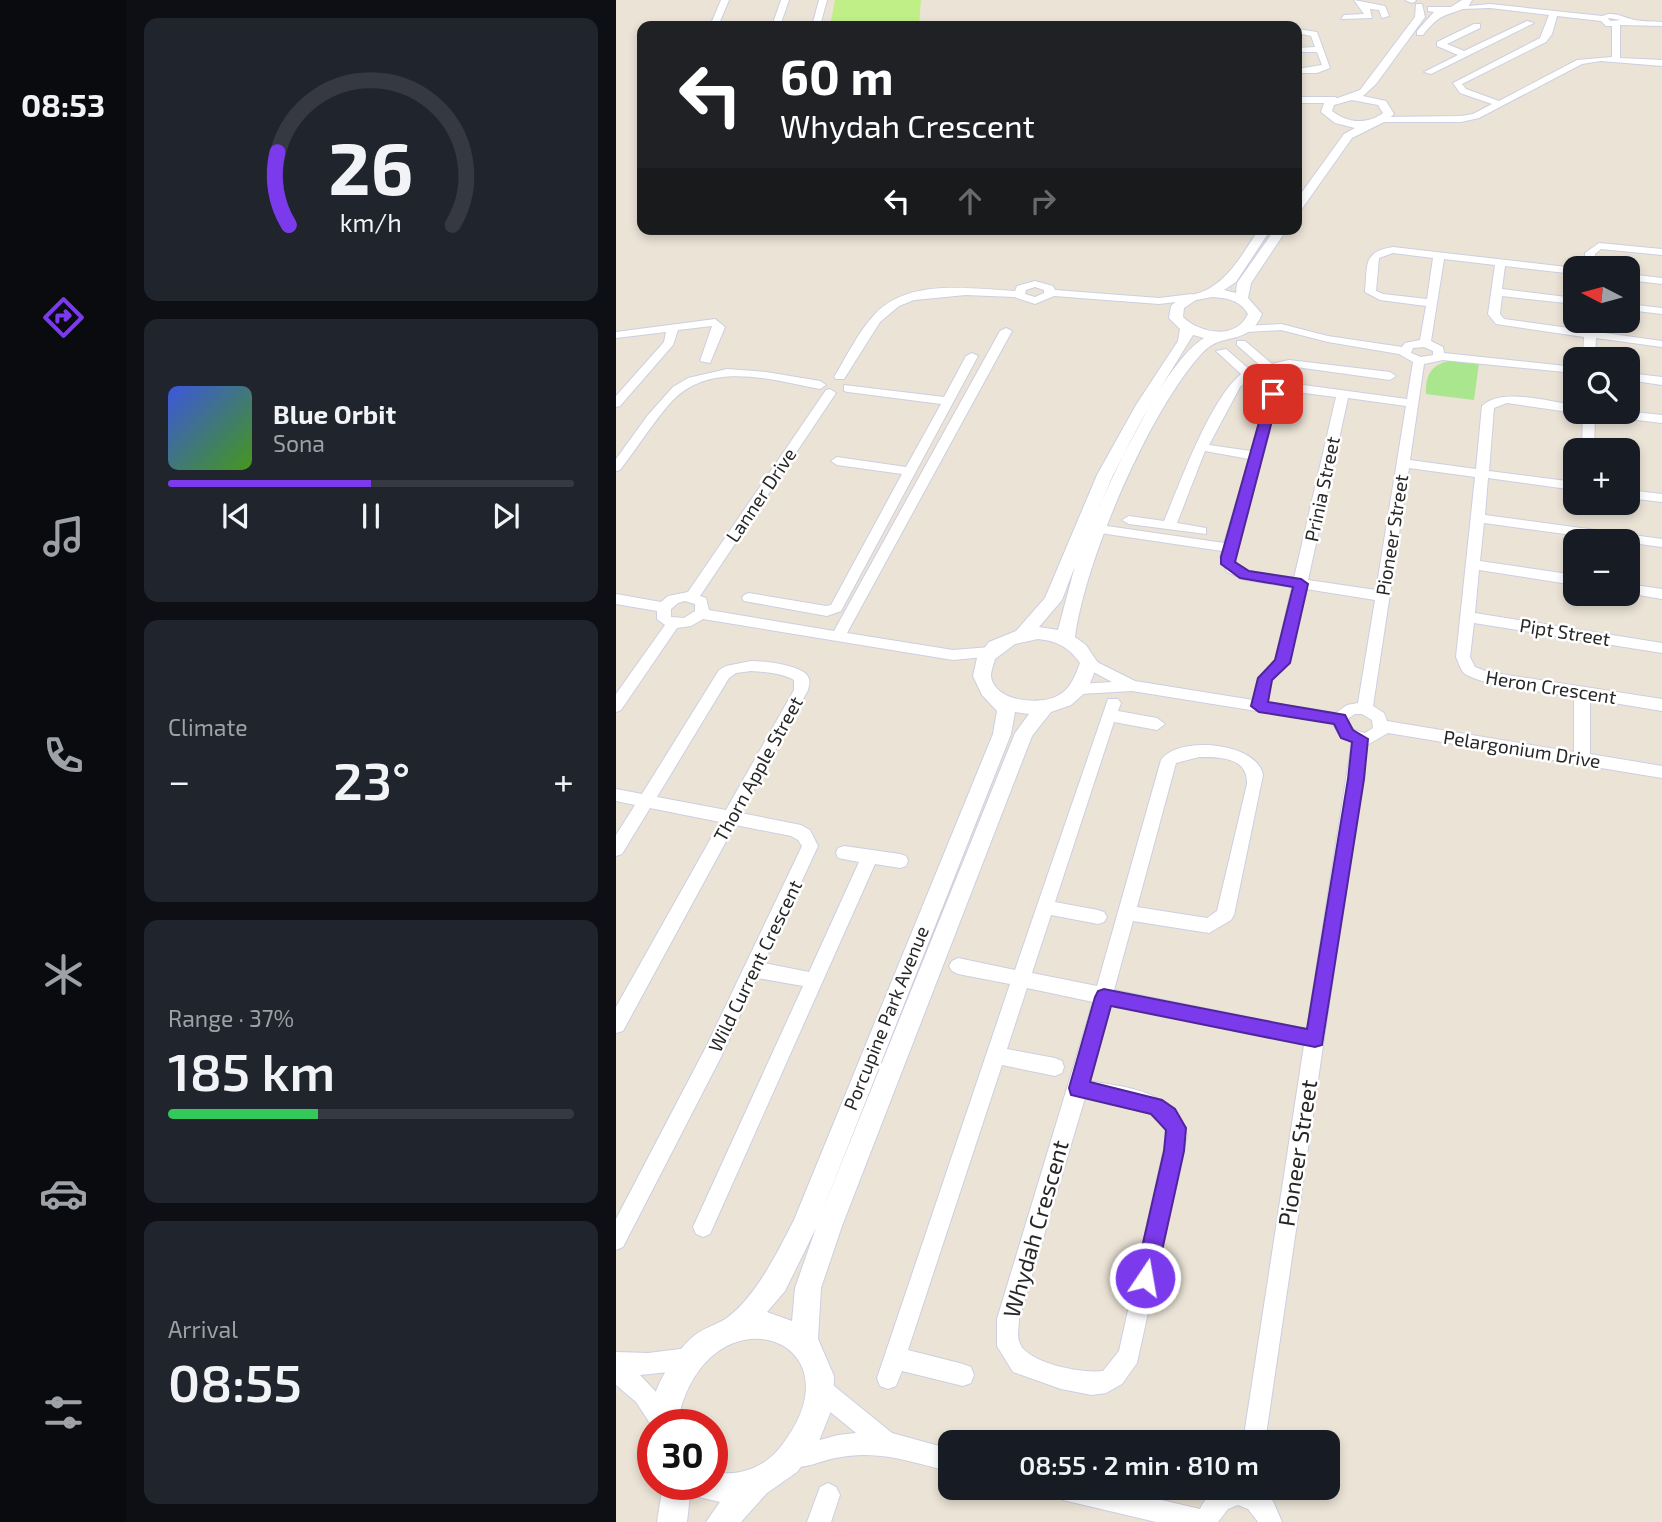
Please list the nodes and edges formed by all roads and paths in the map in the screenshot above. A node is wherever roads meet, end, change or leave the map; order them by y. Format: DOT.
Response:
graph roads {
  1 [pos="725,0"];
  2 [pos="785,0"];
  3 [pos="823,0"];
  4 [pos="1413,2"];
  5 [pos="1466,2"];
  6 [pos="1362,3"];
  7 [pos="1444,10"];
  8 [pos="1554,13"];
  9 [pos="1385,16"];
  10 [pos="1615,16"];
  11 [pos="1344,17"];
  12 [pos="716,21"];
  13 [pos="778,21"];
  14 [pos="817,21"];
  15 [pos="1530,23"];
  16 [pos="1662,24"];
  17 [pos="1477,26"];
  18 [pos="1302,32"];
  19 [pos="1302,50"];
  20 [pos="1321,50"];
  21 [pos="1461,57"];
  22 [pos="1616,59"];
  23 [pos="1662,63"];
  24 [pos="1485,69"];
  25 [pos="1302,70"];
  26 [pos="1428,72"];
  27 [pos="1352,97"];
  28 [pos="1335,100"];
  29 [pos="1302,101"];
  30 [pos="1302,102"];
  31 [pos="1500,104"];
  32 [pos="1383,105"];
  33 [pos="1326,112"];
  34 [pos="1420,118"];
  35 [pos="1339,121"];
  36 [pos="1377,122"];
  37 [pos="1302,178"];
  38 [pos="1302,200"];
  39 [pos="1261,235"];
  40 [pos="1278,235"];
  41 [pos="1662,252"];
  42 [pos="1439,256"];
  43 [pos="1590,256"];
  44 [pos="1500,263"];
  45 [pos="1563,270"];
  46 [pos="1640,278"];
  47 [pos="1662,281"];
  48 [pos="1496,292"];
  49 [pos="1051,293"];
  50 [pos="1212,293"];
  51 [pos="1018,294"];
  52 [pos="1192,297"];
  53 [pos="1241,299"];
  54 [pos="1149,300"];
  55 [pos="1563,300"];
  56 [pos="1432,303"];
  57 [pos="1640,309"];
  58 [pos="1254,310"];
  59 [pos="1662,312"];
  60 [pos="1182,323"];
  61 [pos="673,327"];
  62 [pos="1281,327"];
  63 [pos="1246,328"];
  64 [pos="1006,331"];
  65 [pos="616,335"];
  66 [pos="1590,336"];
  67 [pos="1241,342"];
  68 [pos="1221,343"];
  69 [pos="1425,343"];
  70 [pos="1662,344"];
  71 [pos="1590,347"];
  72 [pos="1404,351"];
  73 [pos="972,356"];
  74 [pos="1440,356"];
  75 [pos="1419,361"];
  76 [pos="706,362"];
  77 [pos="1269,367"];
  78 [pos="1563,369"];
  79 [pos="840,377"];
  80 [pos="1251,377"];
  81 [pos="1640,378"];
  82 [pos="1662,381"];
  83 [pos="848,388"];
  84 [pos="825,389"];
  85 [pos="1387,391"];
  86 [pos="1343,394"];
  87 [pos="948,401"];
  88 [pos="616,403"];
  89 [pos="1412,403"];
  90 [pos="1563,407"];
  91 [pos="1640,417"];
  92 [pos="1662,419"];
  93 [pos="1201,447"];
  94 [pos="1256,456"];
  95 [pos="837,461"];
  96 [pos="1403,463"];
  97 [pos="617,465"];
  98 [pos="911,471"];
  99 [pos="1480,473"];
  100 [pos="1563,484"];
  101 [pos="1640,495"];
  102 [pos="1662,498"];
  103 [pos="1478,518"];
  104 [pos="1129,520"];
  105 [pos="1169,526"];
  106 [pos="1100,529"];
  107 [pos="1201,531"];
  108 [pos="1662,543"];
  109 [pos="1230,548"];
  110 [pos="1474,565"];
  111 [pos="1563,578"];
  112 [pos="1301,584"];
  113 [pos="1640,591"];
  114 [pos="1662,594"];
  115 [pos="1382,596"];
  116 [pos="692,597"];
  117 [pos="749,598"];
  118 [pos="616,599"];
  119 [pos="664,607"];
  120 [pos="701,614"];
  121 [pos="1467,617"];
  122 [pos="673,624"];
  123 [pos="1023,634"];
  124 [pos="838,636"];
  125 [pos="1066,639"];
  126 [pos="1662,648"];
  127 [pos="990,652"];
  128 [pos="953,655"];
  129 [pos="1089,663"];
  130 [pos="982,672"];
  131 [pos="1132,686"];
  132 [pos="1080,689"];
  133 [pos="1582,691"];
  134 [pos="997,699"];
  135 [pos="1662,705"];
  136 [pos="616,706"];
  137 [pos="1259,706"];
  138 [pos="1045,708"];
  139 [pos="1365,708"];
  140 [pos="1340,719"];
  141 [pos="1157,724"];
  142 [pos="1382,726"];
  143 [pos="1360,739"];
  144 [pos="1582,759"];
  145 [pos="1662,772"];
  146 [pos="616,795"];
  147 [pos="646,800"];
  148 [pos="732,818"];
  149 [pos="616,849"];
  150 [pos="844,853"];
  151 [pos="870,857"];
  152 [pos="900,861"];
  153 [pos="1045,907"];
  154 [pos="1127,913"];
  155 [pos="1098,917"];
  156 [pos="958,966"];
  157 [pos="752,969"];
  158 [pos="1021,979"];
  159 [pos="812,980"];
  160 [pos="1104,997"];
  161 [pos="616,1025"];
  162 [pos="1315,1039"];
  163 [pos="996,1055"];
  164 [pos="1055,1067"];
  165 [pos="1078,1088"];
  166 [pos="702,1227"];
  167 [pos="616,1240"];
  168 [pos="738,1326"];
  169 [pos="804,1345"];
  170 [pos="688,1359"];
  171 [pos="616,1363"];
  172 [pos="616,1372"];
  173 [pos="963,1375"];
  174 [pos="820,1389"];
  175 [pos="656,1409"];
  176 [pos="665,1409"];
  177 [pos="1256,1430"];
  178 [pos="886,1443"];
  179 [pos="795,1457"];
  180 [pos="938,1457"];
  181 [pos="760,1484"];
  182 [pos="728,1491"];
  183 [pos="828,1494"];
  184 [pos="675,1500"];
  185 [pos="1113,1500"];
  186 [pos="1218,1500"];
  187 [pos="1256,1500"];
  188 [pos="672,1522"];
  189 [pos="721,1522"];
  190 [pos="819,1522"];
  191 [pos="1270,1522"];
  1 -- 12 [label="street"];
  2 -- 13 [label="street"];
  3 -- 14 [label="street"];
  4 -- 7 [label="street"];
  4 -- 27 [label="street"];
  5 -- 7 [label="street"];
  5 -- 8 [label="street"];
  6 -- 9 [label="street"];
  6 -- 11 [label="street"];
  7 -- 32 [label="street"];
  8 -- 10 [label="street"];
  8 -- 24 [label="street"];
  10 -- 16 [label="street"];
  10 -- 22 [label="street"];
  15 -- 21 [label="street"];
  17 -- 21 [label="street"];
  18 -- 20 [label="street"];
  19 -- 20 [label="street"];
  20 -- 25 [label="street"];
  21 -- 24 [label="street"];
  21 -- 26 [label="street"];
  22 -- 23 [label="street"];
  22 -- 31 [label="street"];
  24 -- 31 [label="street"];
  27 -- 28 [label="street"];
  27 -- 32 [label="street"];
  28 -- 29 [label="street"];
  28 -- 33 [label="street"];
  30 -- 33 [label="street"];
  31 -- 34 [label="street"];
  32 -- 34 [label="street"];
  32 -- 36 [label="street"];
  33 -- 35 [label="street"];
  34 -- 36 [label="street"];
  35 -- 36 [label="street"];
  35 -- 37 [label="street"];
  36 -- 38 [label="street"];
  39 -- 50 [label="street"];
  40 -- 53 [label="street"];
  41 -- 43 [label="street"];
  42 -- 44 [label="street"];
  42 -- 56 [label="street"];
  42 -- 56 [label="street"];
  44 -- 45 [label="street"];
  44 -- 48 [label="street"];
  46 -- 47 [label="street"];
  48 -- 55 [label="street"];
  48 -- 66 [label="street"];
  49 -- 51 [label="street"];
  49 -- 51 [label="street"];
  49 -- 54 [label="street"];
  50 -- 52 [label="street"];
  50 -- 53 [label="street"];
  51 -- 79 [label="street"];
  52 -- 54 [label="street"];
  52 -- 60 [label="street"];
  53 -- 58 [label="street"];
  54 -- 60 [label="street"];
  56 -- 69 [label="street"];
  57 -- 59 [label="street"];
  58 -- 62 [label="street"];
  58 -- 63 [label="street"];
  60 -- 68 [label="street"];
  60 -- 123 [label="street"];
  61 -- 65 [label="street"];
  61 -- 76 [label="street"];
  61 -- 88 [label="street"];
  62 -- 63 [label="street"];
  62 -- 72 [label="street"];
  63 -- 68 [label="street"];
  64 -- 124 [label="street"];
  66 -- 70 [label="street"];
  66 -- 71 [label="street"];
  67 -- 77 [label="street"];
  68 -- 80 [label="street"];
  68 -- 106 [label="street"];
  69 -- 72 [label="street"];
  69 -- 74 [label="street"];
  72 -- 75 [label="street"];
  73 -- 87 [label="street"];
  74 -- 75 [label="street"];
  74 -- 78 [label="street"];
  75 -- 89 [label="street, Pioneer Street"];
  77 -- 80 [label="street"];
  77 -- 85 [label="street"];
  79 -- 83 [label="street"];
  79 -- 84 [label="street"];
  80 -- 93 [label="street"];
  81 -- 82 [label="street"];
  83 -- 84 [label="street"];
  83 -- 87 [label="street"];
  84 -- 97 [label="street"];
  84 -- 116 [label="street, Lanner Drive"];
  86 -- 89 [label="street"];
  86 -- 94 [label="street"];
  86 -- 112 [label="street, Prinia Street"];
  87 -- 98 [label="street"];
  89 -- 96 [label="street, Pioneer Street"];
  90 -- 99 [label="street, Heron Crescent"];
  91 -- 92 [label="street"];
  93 -- 94 [label="street"];
  93 -- 105 [label="street"];
  94 -- 109 [label="street"];
  95 -- 98 [label="street"];
  96 -- 99 [label="street"];
  96 -- 115 [label="street, Pioneer Street"];
  98 -- 117 [label="street"];
  99 -- 100 [label="street"];
  99 -- 103 [label="street, Heron Crescent"];
  101 -- 102 [label="street"];
  103 -- 108 [label="street"];
  103 -- 110 [label="street, Heron Crescent"];
  104 -- 105 [label="street"];
  105 -- 107 [label="street"];
  106 -- 109 [label="street"];
  106 -- 125 [label="street"];
  109 -- 112 [label="street"];
  110 -- 111 [label="street"];
  110 -- 121 [label="street, Heron Crescent"];
  112 -- 115 [label="street"];
  112 -- 137 [label="street, Prinia Street"];
  113 -- 114 [label="street"];
  115 -- 139 [label="street, Pioneer Street"];
  116 -- 119 [label="street"];
  116 -- 120 [label="street"];
  118 -- 119 [label="street"];
  119 -- 122 [label="street"];
  120 -- 122 [label="street"];
  120 -- 124 [label="street"];
  121 -- 126 [label="street, Pipt Street"];
  121 -- 133 [label="street, Heron Crescent"];
  122 -- 136 [label="street"];
  123 -- 125 [label="street"];
  123 -- 127 [label="street"];
  124 -- 128 [label="street"];
  125 -- 129 [label="street"];
  127 -- 128 [label="street"];
  127 -- 130 [label="street"];
  128 -- 130 [label="street"];
  129 -- 131 [label="street"];
  129 -- 132 [label="street"];
  130 -- 134 [label="street"];
  131 -- 132 [label="street"];
  131 -- 137 [label="street"];
  132 -- 138 [label="street"];
  133 -- 135 [label="street, Heron Crescent"];
  133 -- 144 [label="street"];
  134 -- 138 [label="street"];
  134 -- 168 [label="street, Porcupine Park Avenue"];
  137 -- 140 [label="street"];
  138 -- 169 [label="street, Porcupine Park Avenue"];
  139 -- 140 [label="street"];
  139 -- 142 [label="street"];
  140 -- 143 [label="street"];
  141 -- 153 [label="street"];
  142 -- 143 [label="street"];
  142 -- 144 [label="street, Pelargonium Drive"];
  143 -- 162 [label="street, Pioneer Street"];
  144 -- 145 [label="street, Pelargonium Drive"];
  146 -- 147 [label="street, Wild Current Crescent"];
  147 -- 148 [label="street, Wild Current Crescent"];
  147 -- 148 [label="street, Thorn Apple Street"];
  147 -- 149 [label="street"];
  148 -- 157 [label="street, Wild Current Crescent"];
  148 -- 161 [label="street, Thorn Apple Street"];
  150 -- 151 [label="street"];
  151 -- 152 [label="street"];
  151 -- 159 [label="street"];
  153 -- 155 [label="street"];
  153 -- 158 [label="street"];
  154 -- 154 [label="street, Whydah Crescent"];
  154 -- 160 [label="street, Whydah Crescent"];
  156 -- 158 [label="street"];
  157 -- 159 [label="street"];
  157 -- 167 [label="street, Wild Current Crescent"];
  158 -- 160 [label="street"];
  158 -- 163 [label="street"];
  159 -- 166 [label="street"];
  160 -- 162 [label="street"];
  160 -- 165 [label="street, Whydah Crescent"];
  162 -- 177 [label="street, Pioneer Street"];
  163 -- 164 [label="street"];
  163 -- 173 [label="street"];
  165 -- 165 [label="street, Whydah Crescent"];
  168 -- 169 [label="street"];
  168 -- 170 [label="street"];
  169 -- 174 [label="street"];
  170 -- 171 [label="street"];
  170 -- 176 [label="street"];
  172 -- 175 [label="street"];
  174 -- 178 [label="street"];
  174 -- 179 [label="street"];
  178 -- 179 [label="street"];
  178 -- 180 [label="street"];
  179 -- 181 [label="street"];
  181 -- 182 [label="street"];
  181 -- 189 [label="street"];
  183 -- 190 [label="street"];
  184 -- 188 [label="street"];
  185 -- 186 [label="street"];
  187 -- 191 [label="street"];
}
